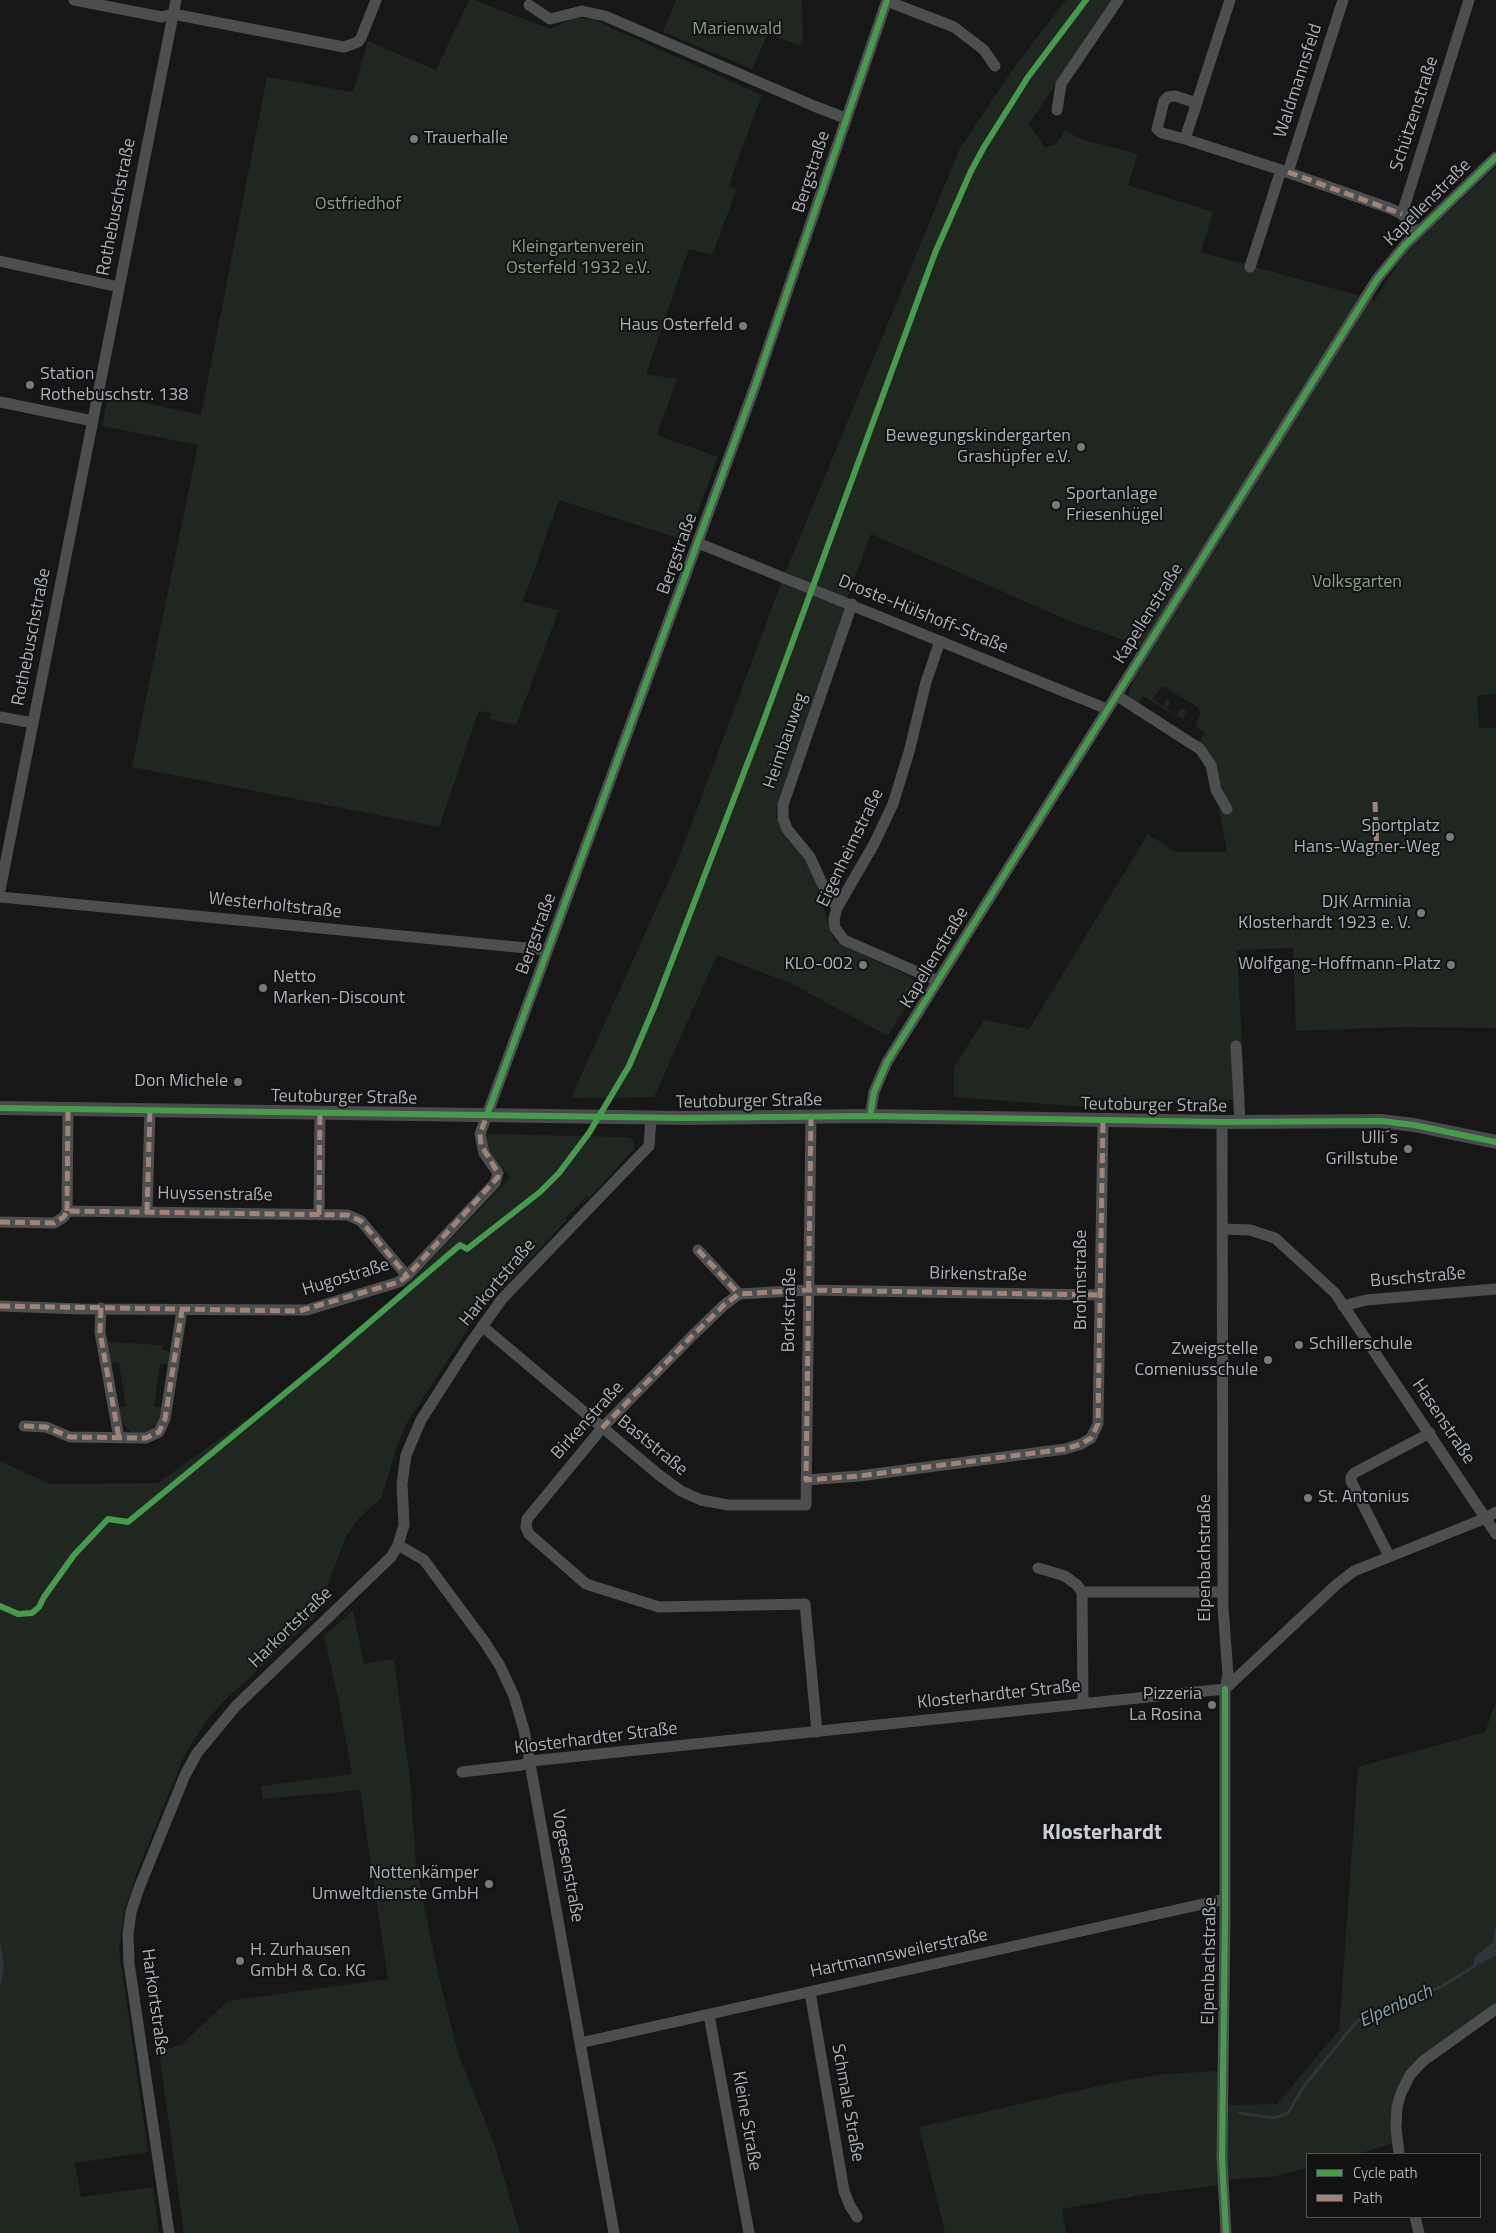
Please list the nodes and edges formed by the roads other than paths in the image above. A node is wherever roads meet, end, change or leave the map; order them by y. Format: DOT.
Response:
graph roads {
  1 [pos="74,0"];
  2 [pos="176,0"];
  3 [pos="376,0"];
  4 [pos="1118,0"];
  5 [pos="1230,0"];
  6 [pos="1343,0"];
  7 [pos="1470,0"];
  8 [pos="887,1"];
  9 [pos="529,4"];
  10 [pos="173,14"];
  11 [pos="995,66"];
  12 [pos="1197,103"];
  13 [pos="1057,110"];
  14 [pos="845,118"];
  15 [pos="1185,139"];
  16 [pos="1496,157"];
  17 [pos="1285,171"];
  18 [pos="1402,214"];
  19 [pos="1417,233"];
  20 [pos="0,261"];
  21 [pos="1250,267"];
  22 [pos="119,287"];
  23 [pos="0,402"];
  24 [pos="93,421"];
  25 [pos="698,543"];
  26 [pos="852,604"];
  27 [pos="940,641"];
  28 [pos="1116,695"];
  29 [pos="1107,709"];
  30 [pos="0,717"];
  31 [pos="33,724"];
  32 [pos="1227,810"];
  33 [pos="0,890"];
  34 [pos="0,896"];
  35 [pos="837,908"];
  36 [pos="547,950"];
  37 [pos="938,981"];
  38 [pos="1236,1046"];
  39 [pos="0,1108"];
  40 [pos="68,1109"];
  41 [pos="150,1110"];
  42 [pos="320,1113"];
  43 [pos="487,1115"];
  44 [pos="811,1116"];
  45 [pos="870,1116"];
  46 [pos="651,1118"];
  47 [pos="1103,1120"];
  48 [pos="1222,1122"];
  49 [pos="1240,1122"];
  50 [pos="1496,1142"];
  51 [pos="67,1211"];
  52 [pos="147,1212"];
  53 [pos="319,1215"];
  54 [pos="0,1222"];
  55 [pos="1223,1229"];
  56 [pos="698,1250"];
  57 [pos="407,1276"];
  58 [pos="1496,1289"];
  59 [pos="808,1290"];
  60 [pos="740,1294"];
  61 [pos="1098,1295"];
  62 [pos="0,1306"];
  63 [pos="1343,1306"];
  64 [pos="101,1308"];
  65 [pos="182,1310"];
  66 [pos="482,1326"];
  67 [pos="24,1426"];
  68 [pos="602,1428"];
  69 [pos="1430,1434"];
  70 [pos="119,1438"];
  71 [pos="806,1480"];
  72 [pos="806,1505"];
  73 [pos="1491,1515"];
  74 [pos="1496,1534"];
  75 [pos="398,1545"];
  76 [pos="1389,1556"];
  77 [pos="1038,1568"];
  78 [pos="1082,1592"];
  79 [pos="1223,1592"];
  80 [pos="1225,1689"];
  81 [pos="1083,1704"];
  82 [pos="817,1732"];
  83 [pos="531,1761"];
  84 [pos="462,1772"];
  85 [pos="1225,1899"];
  86 [pos="810,1992"];
  87 [pos="1496,2009"];
  88 [pos="709,2015"];
  89 [pos="580,2043"];
  90 [pos="1399,2153"];
  91 [pos="857,2217"];
  92 [pos="1415,2218"];
  93 [pos="169,2233"];
  94 [pos="614,2233"];
  95 [pos="748,2233"];
  96 [pos="1226,2233"];
  97 [pos="1419,2233"];
  1 -- 10 [label="street"];
  2 -- 10 [label="street, Rothebuschstraße"];
  3 -- 10 [label="street"];
  4 -- 13 [label="street"];
  5 -- 12 [label="street"];
  6 -- 17 [label="street, Waldmannsfeld"];
  7 -- 18 [label="street, Schützenstraße"];
  8 -- 11 [label="street, Bergstraße"];
  8 -- 14 [label="street, Bergstraße"];
  9 -- 14 [label="street"];
  10 -- 22 [label="street, Rothebuschstraße"];
  12 -- 15 [label="street"];
  12 -- 15 [label="street"];
  14 -- 25 [label="street, Bergstraße"];
  15 -- 17 [label="street"];
  16 -- 19 [label="street, Kapellenstraße"];
  17 -- 18 [label="street"];
  17 -- 21 [label="street, Waldmannsfeld"];
  18 -- 19 [label="street"];
  19 -- 28 [label="street, Kapellenstraße"];
  20 -- 22 [label="street"];
  22 -- 24 [label="street, Rothebuschstraße"];
  23 -- 24 [label="street"];
  24 -- 31 [label="street, Rothebuschstraße"];
  25 -- 26 [label="street, Droste-Hülshoff-Straße"];
  25 -- 36 [label="street, Bergstraße"];
  26 -- 27 [label="street, Droste-Hülshoff-Straße"];
  26 -- 35 [label="street, Heimbauweg"];
  27 -- 29 [label="street, Droste-Hülshoff-Straße"];
  27 -- 35 [label="street, Eigenheimstraße"];
  28 -- 29 [label="street, Kapellenstraße"];
  28 -- 32 [label="street"];
  29 -- 37 [label="street, Kapellenstraße"];
  30 -- 31 [label="street"];
  31 -- 33 [label="street, Rothebuschstraße"];
  34 -- 36 [label="street, Westerholtstraße"];
  35 -- 37 [label="street, Eigenheimstraße"];
  36 -- 43 [label="street, Bergstraße"];
  37 -- 45 [label="street, Kapellenstraße"];
  38 -- 49 [label="street"];
  39 -- 40 [label="main road, Teutoburger Straße"];
  40 -- 41 [label="main road, Teutoburger Straße"];
  40 -- 51 [label="street"];
  41 -- 42 [label="main road, Teutoburger Straße"];
  41 -- 52 [label="street"];
  42 -- 43 [label="main road, Teutoburger Straße"];
  42 -- 53 [label="street"];
  43 -- 46 [label="main road, Teutoburger Straße"];
  43 -- 57 [label="street, Hugostraße"];
  44 -- 45 [label="main road, Teutoburger Straße"];
  44 -- 46 [label="main road, Teutoburger Straße"];
  44 -- 59 [label="street, Borkstraße"];
  45 -- 47 [label="main road, Teutoburger Straße"];
  46 -- 66 [label="street, Harkortstraße"];
  47 -- 48 [label="main road, Teutoburger Straße"];
  47 -- 61 [label="street, Brohmstraße"];
  48 -- 49 [label="main road, Teutoburger Straße"];
  48 -- 55 [label="street, Elpenbachstraße"];
  49 -- 50 [label="main road, Teutoburger Straße"];
  51 -- 52 [label="street, Huyssenstraße"];
  51 -- 54 [label="street"];
  52 -- 53 [label="street, Huyssenstraße"];
  53 -- 57 [label="street, Huyssenstraße"];
  55 -- 63 [label="street, Hasenstraße"];
  55 -- 79 [label="street, Elpenbachstraße"];
  56 -- 60 [label="street"];
  57 -- 65 [label="street, Hugostraße"];
  58 -- 63 [label="street, Buschstraße"];
  59 -- 60 [label="street, Birkenstraße"];
  59 -- 61 [label="street, Birkenstraße"];
  59 -- 71 [label="street, Borkstraße"];
  60 -- 68 [label="street, Birkenstraße"];
  61 -- 71 [label="street, Brohmstraße"];
  62 -- 64 [label="street, Hugostraße"];
  63 -- 69 [label="street, Hasenstraße"];
  64 -- 65 [label="street, Hugostraße"];
  64 -- 70 [label="street"];
  65 -- 70 [label="street"];
  66 -- 68 [label="street, Baststraße"];
  66 -- 75 [label="street, Harkortstraße"];
  67 -- 70 [label="street"];
  68 -- 72 [label="street, Baststraße"];
  68 -- 82 [label="street, Birkenstraße"];
  69 -- 73 [label="street, Hasenstraße"];
  69 -- 76 [label="street"];
  71 -- 72 [label="street, Borkstraße"];
  73 -- 74 [label="street, Hasenstraße"];
  73 -- 76 [label="street"];
  75 -- 83 [label="street, Vogesenstraße"];
  75 -- 93 [label="street, Harkortstraße"];
  76 -- 80 [label="street"];
  77 -- 78 [label="street"];
  78 -- 79 [label="street"];
  78 -- 81 [label="street"];
  79 -- 80 [label="street, Elpenbachstraße"];
  80 -- 81 [label="street, Klosterhardter Straße"];
  80 -- 85 [label="street, Elpenbachstraße"];
  81 -- 82 [label="street, Klosterhardter Straße"];
  82 -- 83 [label="street, Klosterhardter Straße"];
  83 -- 84 [label="street, Klosterhardter Straße"];
  83 -- 89 [label="street, Vogesenstraße"];
  85 -- 86 [label="street, Hartmannsweilerstraße"];
  85 -- 96 [label="street, Elpenbachstraße"];
  86 -- 88 [label="street, Hartmannsweilerstraße"];
  86 -- 91 [label="street, Schmale Straße"];
  87 -- 90 [label="street"];
  88 -- 89 [label="street, Hartmannsweilerstraße"];
  88 -- 95 [label="street, Kleine Straße"];
  89 -- 94 [label="street, Vogesenstraße"];
  92 -- 97 [label="street"];
}
